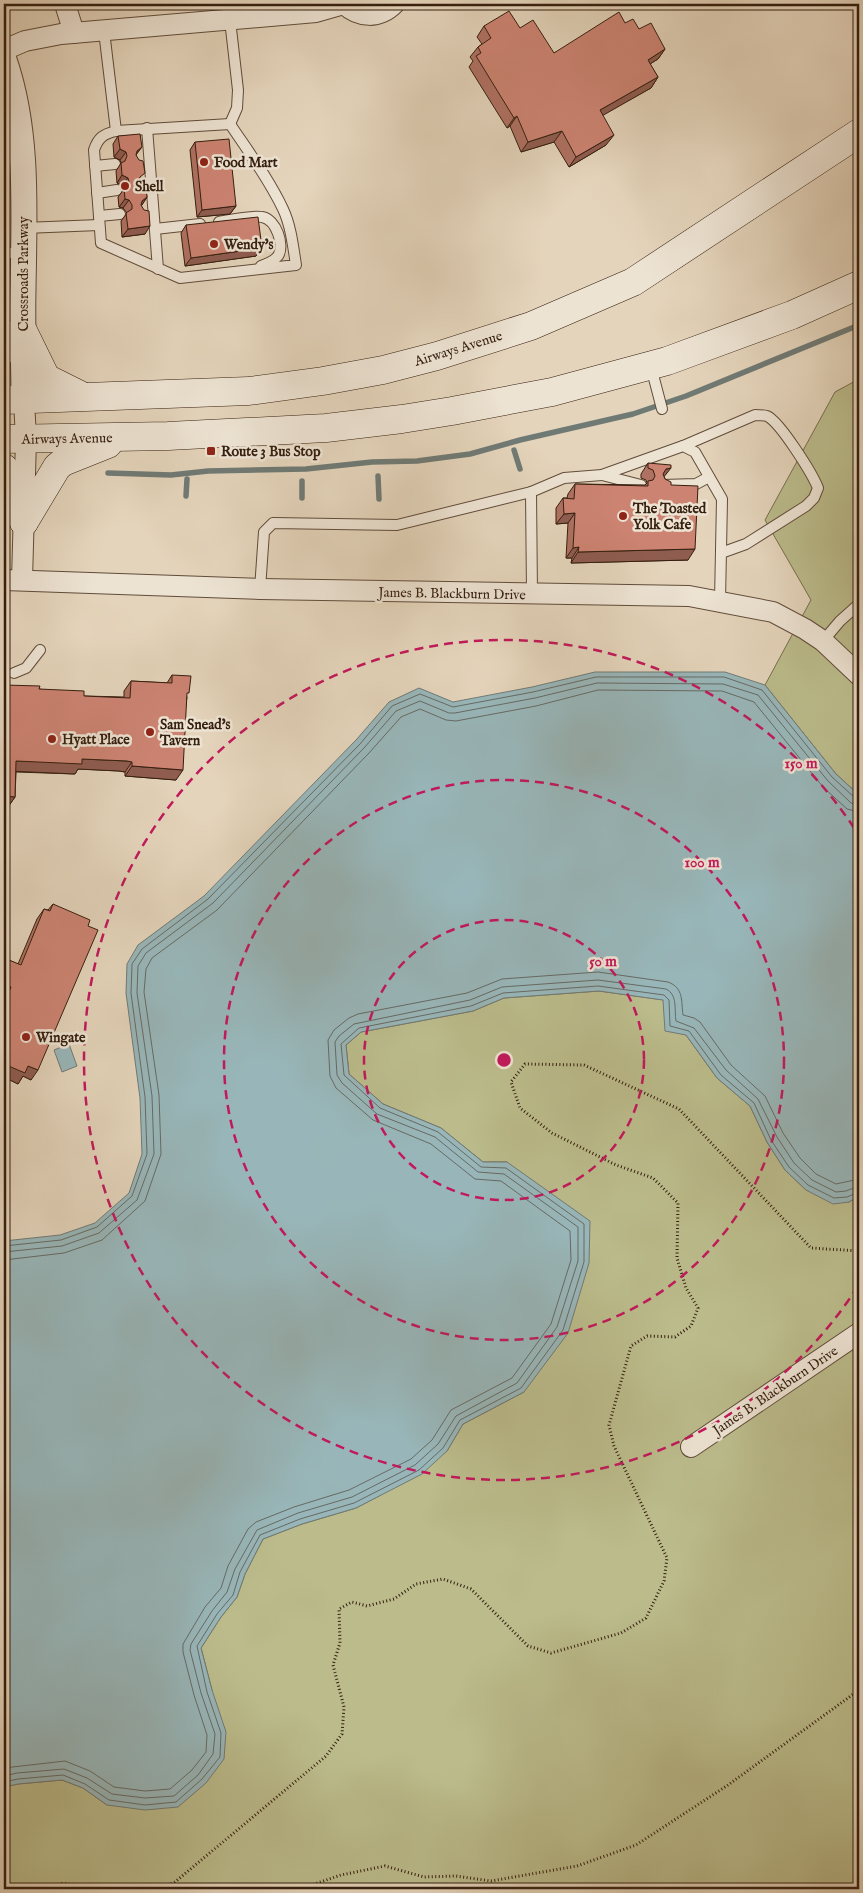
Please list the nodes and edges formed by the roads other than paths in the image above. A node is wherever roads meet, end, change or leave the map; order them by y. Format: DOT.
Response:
graph roads {
  1 [pos="65,4"];
  2 [pos="344,4"];
  3 [pos="394,4"];
  4 [pos="230,20"];
  5 [pos="104,31"];
  6 [pos="74,33"];
  7 [pos="4,50"];
  8 [pos="4,60"];
  9 [pos="230,124"];
  10 [pos="147,128"];
  11 [pos="116,131"];
  12 [pos="859,132"];
  13 [pos="150,160"];
  14 [pos="137,162"];
  15 [pos="115,164"];
  16 [pos="95,166"];
  17 [pos="152,187"];
  18 [pos="140,188"];
  19 [pos="117,190"];
  20 [pos="97,192"];
  21 [pos="154,211"];
  22 [pos="142,212"];
  23 [pos="120,214"];
  24 [pos="99,220"];
  25 [pos="24,228"];
  26 [pos="155,229"];
  27 [pos="13,253"];
  28 [pos="158,269"];
  29 [pos="253,270"];
  30 [pos="859,285"];
  31 [pos="22,329"];
  32 [pos="4,350"];
  33 [pos="651,366"];
  34 [pos="86,398"];
  35 [pos="14,400"];
  36 [pos="662,409"];
  37 [pos="126,436"];
  38 [pos="15,439"];
  39 [pos="683,446"];
  40 [pos="4,468"];
  41 [pos="602,475"];
  42 [pos="709,477"];
  43 [pos="641,485"];
  44 [pos="663,486"];
  45 [pos="531,492"];
  46 [pos="24,522"];
  47 [pos="721,553"];
  48 [pos="13,580"];
  49 [pos="260,589"];
  50 [pos="532,594"];
  51 [pos="720,601"];
  52 [pos="859,604"];
  53 [pos="823,641"];
  54 [pos="40,650"];
  55 [pos="14,673"];
  56 [pos="859,675"];
  57 [pos="859,1333"];
  58 [pos="691,1447"];
  1 -- 6 [label="street"];
  2 -- 3 [label="street"];
  2 -- 4 [label="street"];
  4 -- 5 [label="street"];
  4 -- 9 [label="lane"];
  5 -- 6 [label="street"];
  5 -- 11 [label="lane"];
  6 -- 7 [label="street"];
  8 -- 25 [label="street, Crossroads Parkway"];
  9 -- 10 [label="lane"];
  9 -- 29 [label="lane"];
  10 -- 11 [label="lane"];
  10 -- 13 [label="lane"];
  11 -- 16 [label="lane"];
  12 -- 34 [label="main road, Airways Avenue"];
  13 -- 14 [label="lane"];
  13 -- 17 [label="lane"];
  15 -- 16 [label="lane"];
  16 -- 20 [label="lane"];
  17 -- 18 [label="lane"];
  17 -- 21 [label="lane"];
  19 -- 20 [label="lane"];
  20 -- 24 [label="lane"];
  21 -- 22 [label="lane"];
  21 -- 26 [label="lane"];
  23 -- 24 [label="lane"];
  24 -- 25 [label="lane"];
  24 -- 28 [label="lane"];
  25 -- 27 [label="street, Crossroads Parkway"];
  26 -- 28 [label="lane"];
  26 -- 29 [label="lane"];
  27 -- 31 [label="street, Crossroads Parkway"];
  28 -- 29 [label="lane"];
  30 -- 33 [label="main road, Airways Avenue"];
  31 -- 32 [label="main road"];
  31 -- 34 [label="main road"];
  31 -- 35 [label="street, Crossroads Parkway"];
  33 -- 36 [label="lane"];
  33 -- 37 [label="main road, Airways Avenue"];
  34 -- 35 [label="main road, Airways Avenue"];
  35 -- 38 [label="street"];
  37 -- 38 [label="main road, Airways Avenue"];
  37 -- 46 [label="main road"];
  38 -- 46 [label="street"];
  39 -- 41 [label="lane"];
  39 -- 42 [label="lane"];
  39 -- 47 [label="lane"];
  40 -- 46 [label="main road"];
  41 -- 43 [label="lane"];
  41 -- 45 [label="lane"];
  42 -- 44 [label="lane"];
  42 -- 47 [label="lane"];
  45 -- 49 [label="lane"];
  45 -- 50 [label="lane"];
  46 -- 48 [label="street"];
  47 -- 51 [label="lane"];
  48 -- 49 [label="street, James B. Blackburn Drive"];
  49 -- 50 [label="street, James B. Blackburn Drive"];
  50 -- 51 [label="street, James B. Blackburn Drive"];
  51 -- 53 [label="street, James B. Blackburn Drive"];
  52 -- 53 [label="lane"];
  53 -- 56 [label="street, James B. Blackburn Drive"];
  54 -- 55 [label="lane"];
  57 -- 58 [label="street, James B. Blackburn Drive"];
}
